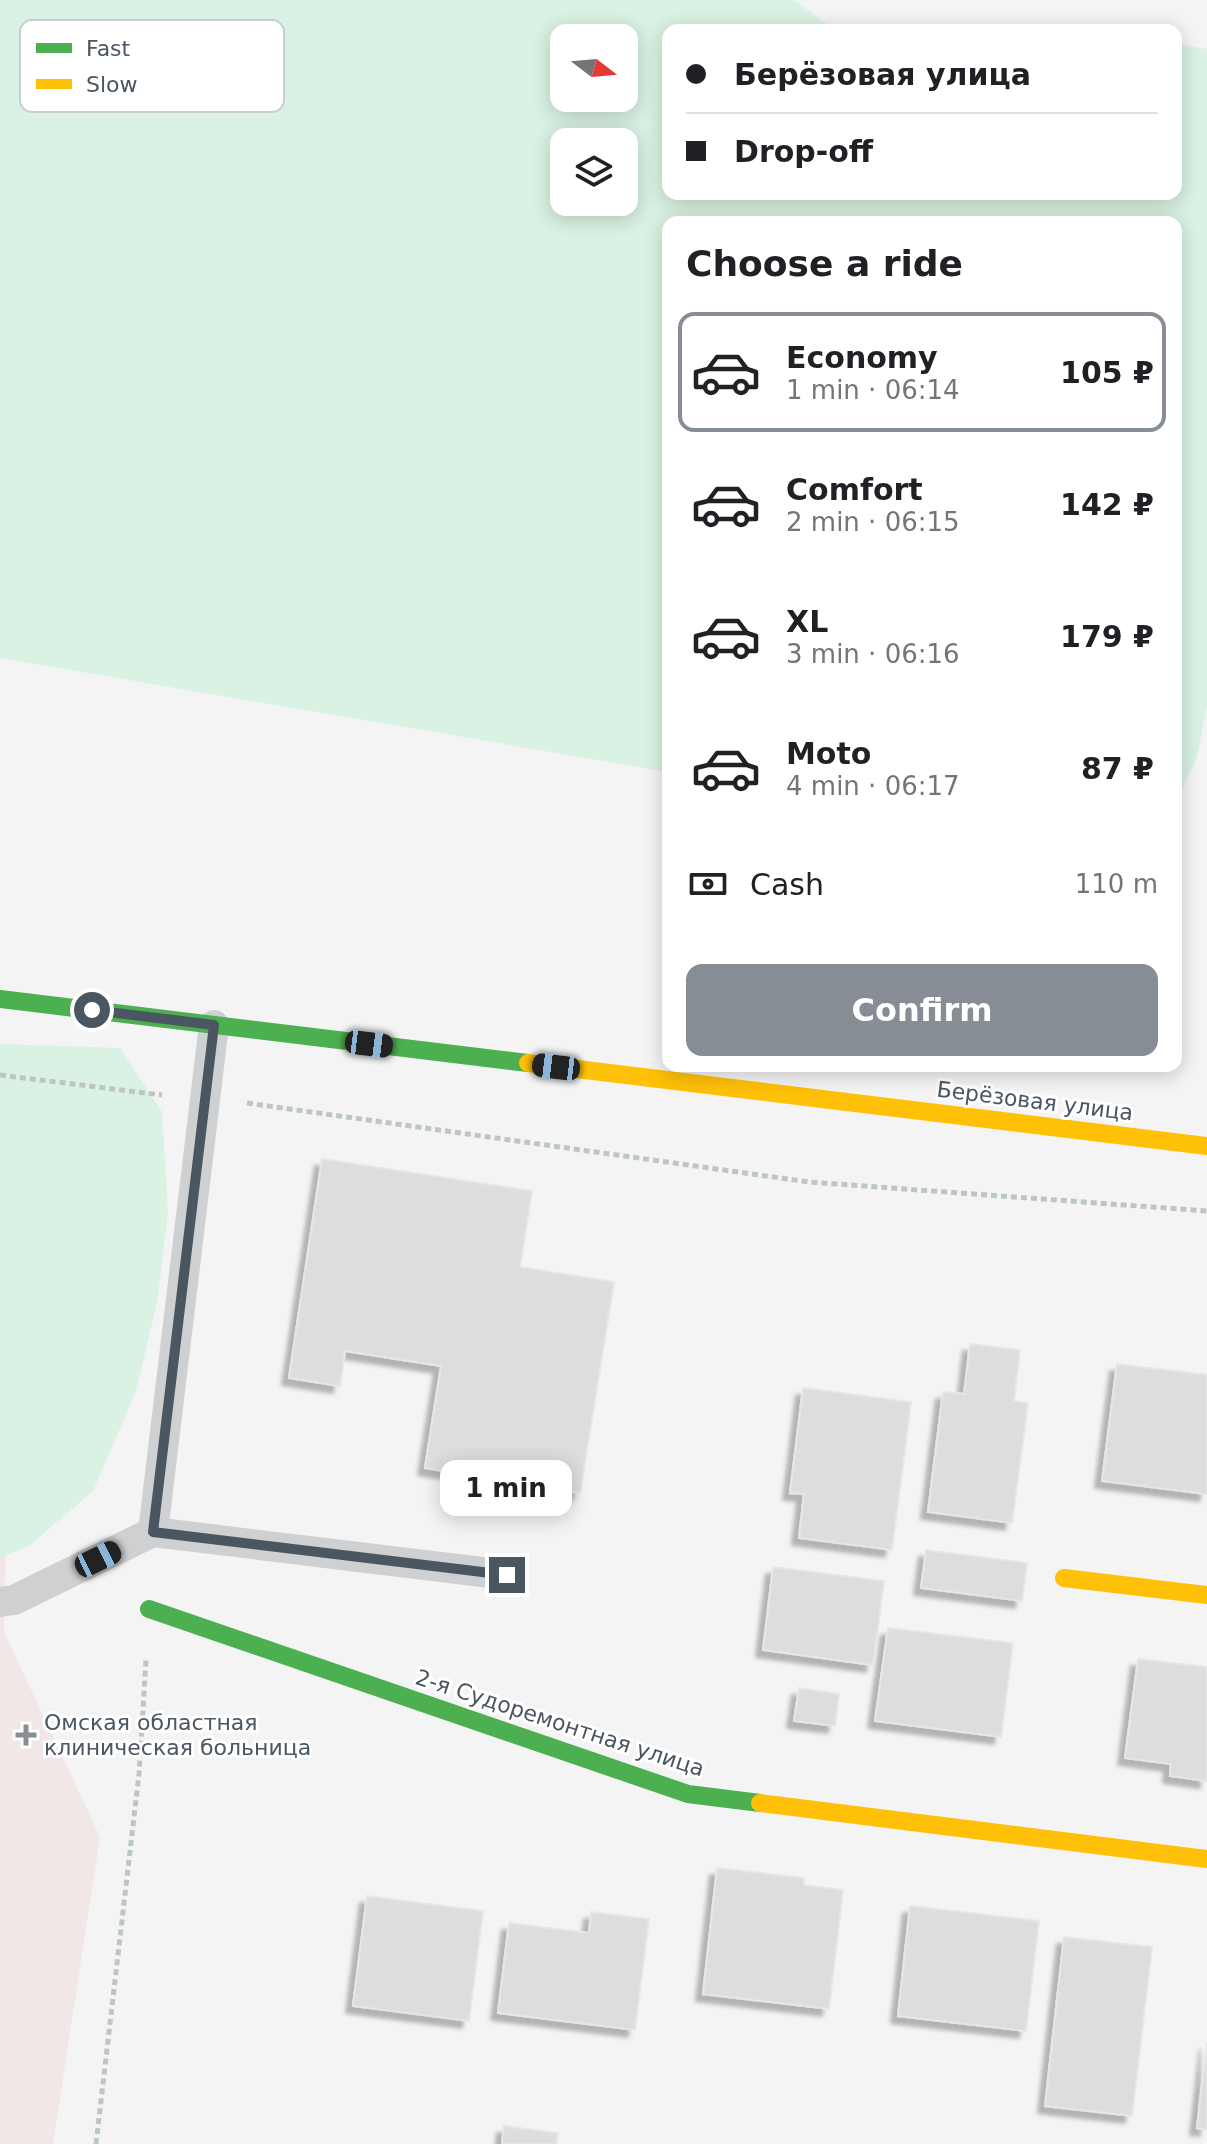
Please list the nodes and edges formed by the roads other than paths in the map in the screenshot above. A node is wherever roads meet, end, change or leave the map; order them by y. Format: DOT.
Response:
graph roads {
  1 [pos="0,999"];
  2 [pos="214,1025"];
  3 [pos="1207,1146"];
  4 [pos="153,1532"];
  5 [pos="507,1575"];
  6 [pos="1064,1578"];
  7 [pos="1207,1595"];
  8 [pos="0,1602"];
  9 [pos="149,1609"];
  10 [pos="1207,1859"];
  1 -- 2 [label="street, Берёзовая улица"];
  2 -- 3 [label="street, Берёзовая улица"];
  2 -- 4 [label="lane"];
  4 -- 5 [label="lane"];
  4 -- 8 [label="lane"];
  6 -- 7 [label="street"];
  9 -- 10 [label="street, 2-я Судоремонтная улица"];
}
